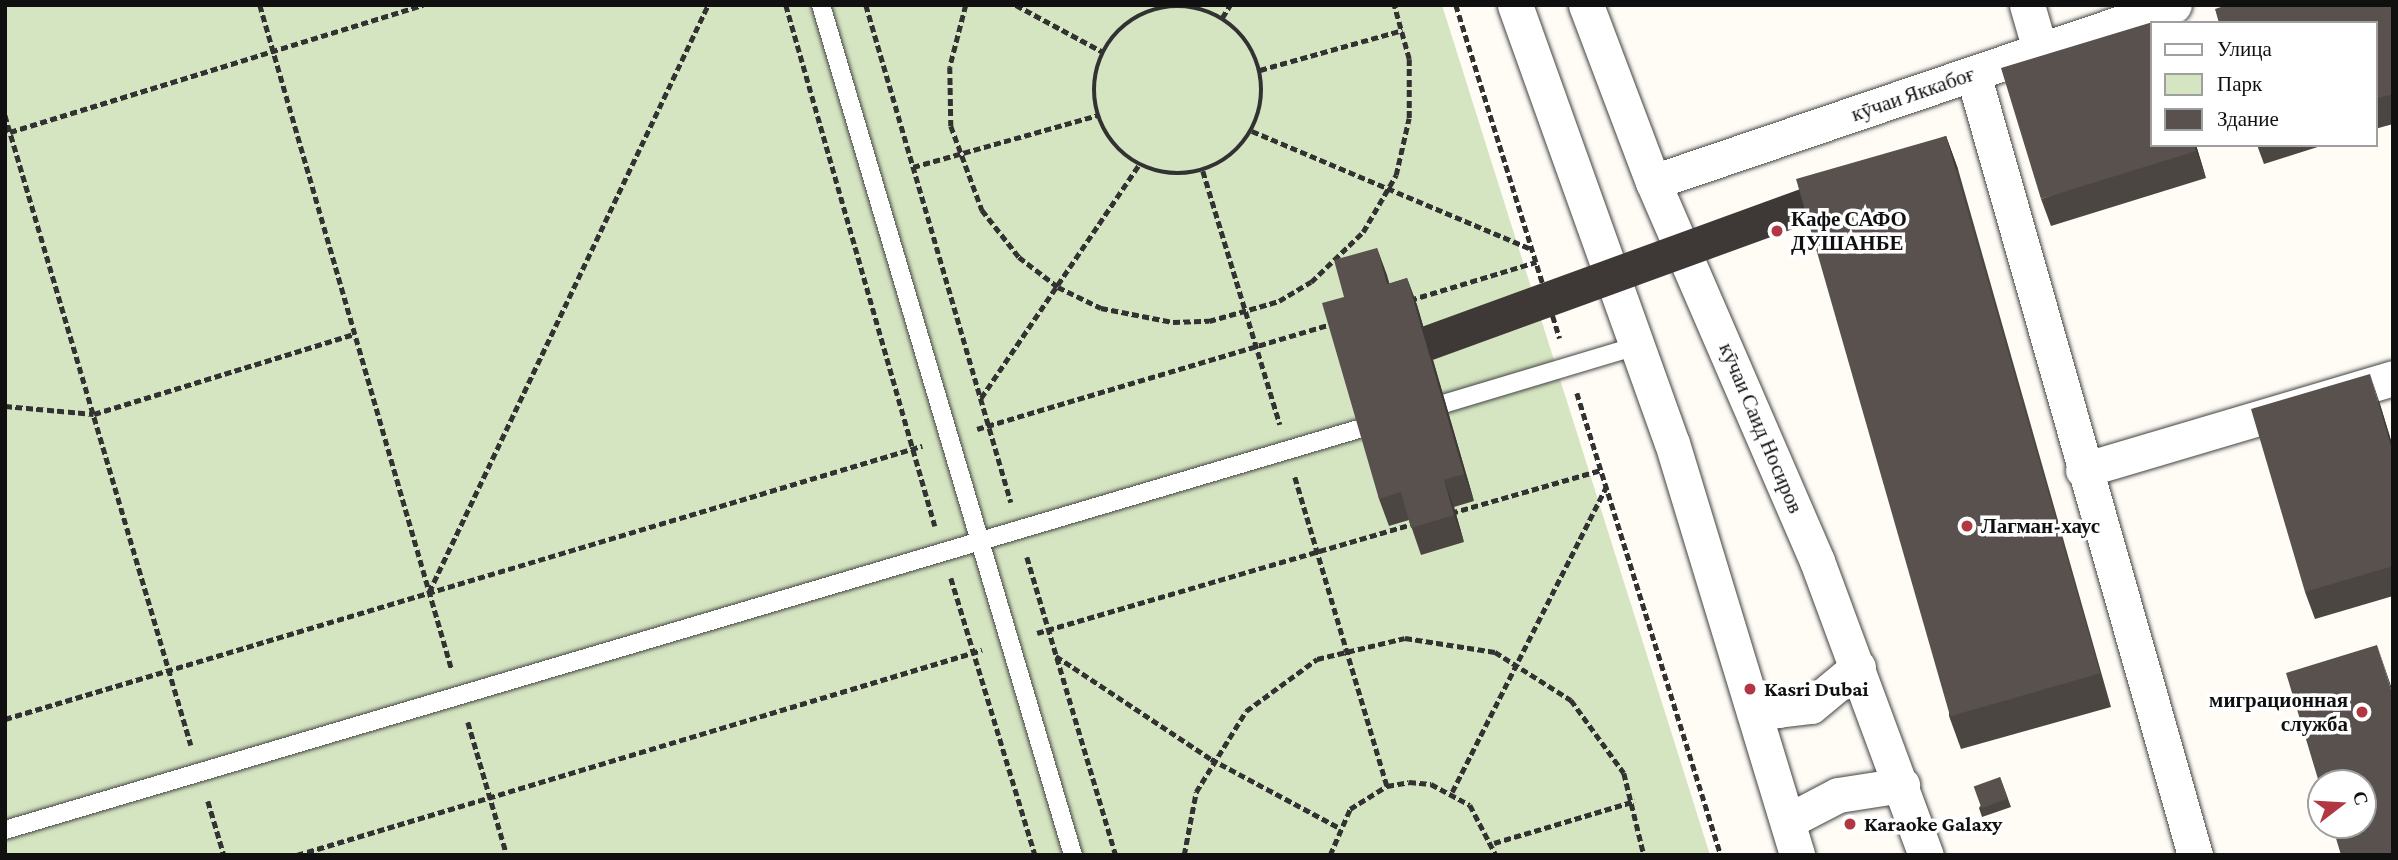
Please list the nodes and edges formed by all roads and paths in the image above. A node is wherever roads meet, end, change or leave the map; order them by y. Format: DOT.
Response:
graph roads {
  1 [pos="260,5"];
  2 [pos="423,5"];
  3 [pos="708,5"];
  4 [pos="786,5"];
  5 [pos="821,5"];
  6 [pos="866,5"];
  7 [pos="966,5"];
  8 [pos="1016,5"];
  9 [pos="1230,5"];
  10 [pos="1394,5"];
  11 [pos="1456,5"];
  12 [pos="1515,5"];
  13 [pos="1586,5"];
  14 [pos="2027,5"];
  15 [pos="2174,5"];
  16 [pos="1155,7"];
  17 [pos="1222,18"];
  18 [pos="1403,30"];
  19 [pos="2040,50"];
  20 [pos="273,51"];
  21 [pos="1103,52"];
  22 [pos="1260,70"];
  23 [pos="1973,74"];
  24 [pos="5,115"];
  25 [pos="1098,115"];
  26 [pos="1252,131"];
  27 [pos="10,132"];
  28 [pos="958,154"];
  29 [pos="1139,165"];
  30 [pos="913,167"];
  31 [pos="1653,182"];
  32 [pos="1388,191"];
  33 [pos="1532,249"];
  34 [pos="1536,262"];
  35 [pos="1058,287"];
  36 [pos="1403,303"];
  37 [pos="1336,323"];
  38 [pos="355,334"];
  39 [pos="1637,346"];
  40 [pos="1569,367"];
  41 [pos="2393,378"];
  42 [pos="981,398"];
  43 [pos="5,406"];
  44 [pos="94,414"];
  45 [pos="988,425"];
  46 [pos="950,437"];
  47 [pos="912,448"];
  48 [pos="1601,470"];
  49 [pos="2083,470"];
  50 [pos="1606,487"];
  51 [pos="1446,514"];
  52 [pos="1420,522"];
  53 [pos="1019,530"];
  54 [pos="980,541"];
  55 [pos="942,552"];
  56 [pos="428,593"];
  57 [pos="1048,629"];
  58 [pos="1011,641"];
  59 [pos="974,652"];
  60 [pos="1056,655"];
  61 [pos="1520,663"];
  62 [pos="1858,667"];
  63 [pos="169,670"];
  64 [pos="460,695"];
  65 [pos="1751,702"];
  66 [pos="5,719"];
  67 [pos="1211,759"];
  68 [pos="199,772"];
  69 [pos="1902,785"];
  70 [pos="1452,792"];
  71 [pos="490,797"];
  72 [pos="1635,801"];
  73 [pos="1788,821"];
  74 [pos="1338,827"];
  75 [pos="5,830"];
  76 [pos="1494,843"];
  77 [pos="224,855"];
  78 [pos="297,855"];
  79 [pos="507,855"];
  80 [pos="1035,855"];
  81 [pos="1073,855"];
  82 [pos="1116,855"];
  83 [pos="1184,855"];
  84 [pos="1330,855"];
  85 [pos="1496,855"];
  86 [pos="1644,855"];
  87 [pos="1721,855"];
  88 [pos="1797,855"];
  89 [pos="1926,855"];
  90 [pos="2195,855"];
  1 -- 20 [label="path"];
  2 -- 20 [label="path"];
  3 -- 56 [label="path"];
  4 -- 47 [label="path"];
  5 -- 46 [label="lane"];
  6 -- 30 [label="path"];
  7 -- 28 [label="path"];
  8 -- 21 [label="path"];
  9 -- 17 [label="path"];
  10 -- 18 [label="path"];
  11 -- 33 [label="path"];
  12 -- 39 [label="street"];
  13 -- 31 [label="street, кӯчаи Саид Носиров"];
  14 -- 19 [label="street"];
  15 -- 19 [label="street, кӯчаи Яккабоғ"];
  16 -- 17 [label="path"];
  16 -- 21 [label="path"];
  17 -- 22 [label="path"];
  18 -- 22 [label="path"];
  18 -- 32 [label="path"];
  19 -- 23 [label="street, кӯчаи Яккабоғ"];
  20 -- 27 [label="path"];
  20 -- 38 [label="path"];
  21 -- 25 [label="path"];
  22 -- 26 [label="path"];
  23 -- 31 [label="street, кӯчаи Яккабоғ"];
  23 -- 49 [label="street"];
  24 -- 27 [label="path"];
  25 -- 28 [label="path"];
  25 -- 29 [label="path"];
  26 -- 29 [label="path"];
  26 -- 32 [label="path"];
  27 -- 44 [label="path"];
  28 -- 30 [label="path"];
  28 -- 35 [label="path"];
  29 -- 35 [label="path"];
  30 -- 42 [label="path"];
  31 -- 62 [label="street, кӯчаи Саид Носиров"];
  32 -- 33 [label="path"];
  32 -- 35 [label="path"];
  33 -- 34 [label="path"];
  34 -- 36 [label="path"];
  34 -- 40 [label="path"];
  35 -- 42 [label="path"];
  37 -- 45 [label="path"];
  38 -- 44 [label="path"];
  38 -- 56 [label="path"];
  39 -- 40 [label="lane"];
  39 -- 65 [label="street"];
  40 -- 48 [label="path"];
  40 -- 53 [label="lane"];
  41 -- 49 [label="street"];
  42 -- 45 [label="path"];
  43 -- 44 [label="path"];
  44 -- 63 [label="path"];
  45 -- 46 [label="path"];
  45 -- 53 [label="path"];
  46 -- 47 [label="path"];
  46 -- 54 [label="lane"];
  47 -- 55 [label="path"];
  47 -- 56 [label="path"];
  48 -- 50 [label="path"];
  48 -- 51 [label="path"];
  49 -- 90 [label="street"];
  50 -- 61 [label="path"];
  50 -- 87 [label="path"];
  52 -- 57 [label="path"];
  53 -- 54 [label="lane"];
  53 -- 57 [label="path"];
  54 -- 55 [label="lane"];
  54 -- 58 [label="lane"];
  55 -- 59 [label="path"];
  55 -- 64 [label="lane"];
  56 -- 63 [label="path"];
  56 -- 64 [label="path"];
  57 -- 58 [label="path"];
  57 -- 60 [label="path"];
  58 -- 59 [label="path"];
  58 -- 81 [label="lane"];
  59 -- 71 [label="path"];
  59 -- 80 [label="path"];
  60 -- 67 [label="path"];
  60 -- 82 [label="path"];
  61 -- 67 [label="path"];
  61 -- 70 [label="path"];
  61 -- 72 [label="path"];
  62 -- 65 [label="street"];
  62 -- 69 [label="street, кӯчаи Саид Носиров"];
  63 -- 66 [label="path"];
  63 -- 68 [label="path"];
  64 -- 68 [label="lane"];
  64 -- 71 [label="path"];
  65 -- 73 [label="street"];
  67 -- 74 [label="path"];
  67 -- 83 [label="path"];
  68 -- 75 [label="lane"];
  68 -- 77 [label="path"];
  69 -- 73 [label="street"];
  69 -- 89 [label="street, кӯчаи Саид Носиров"];
  70 -- 74 [label="path"];
  70 -- 76 [label="path"];
  71 -- 78 [label="path"];
  71 -- 79 [label="path"];
  72 -- 76 [label="path"];
  72 -- 86 [label="path"];
  73 -- 88 [label="street"];
  74 -- 84 [label="path"];
  76 -- 85 [label="path"];
}
